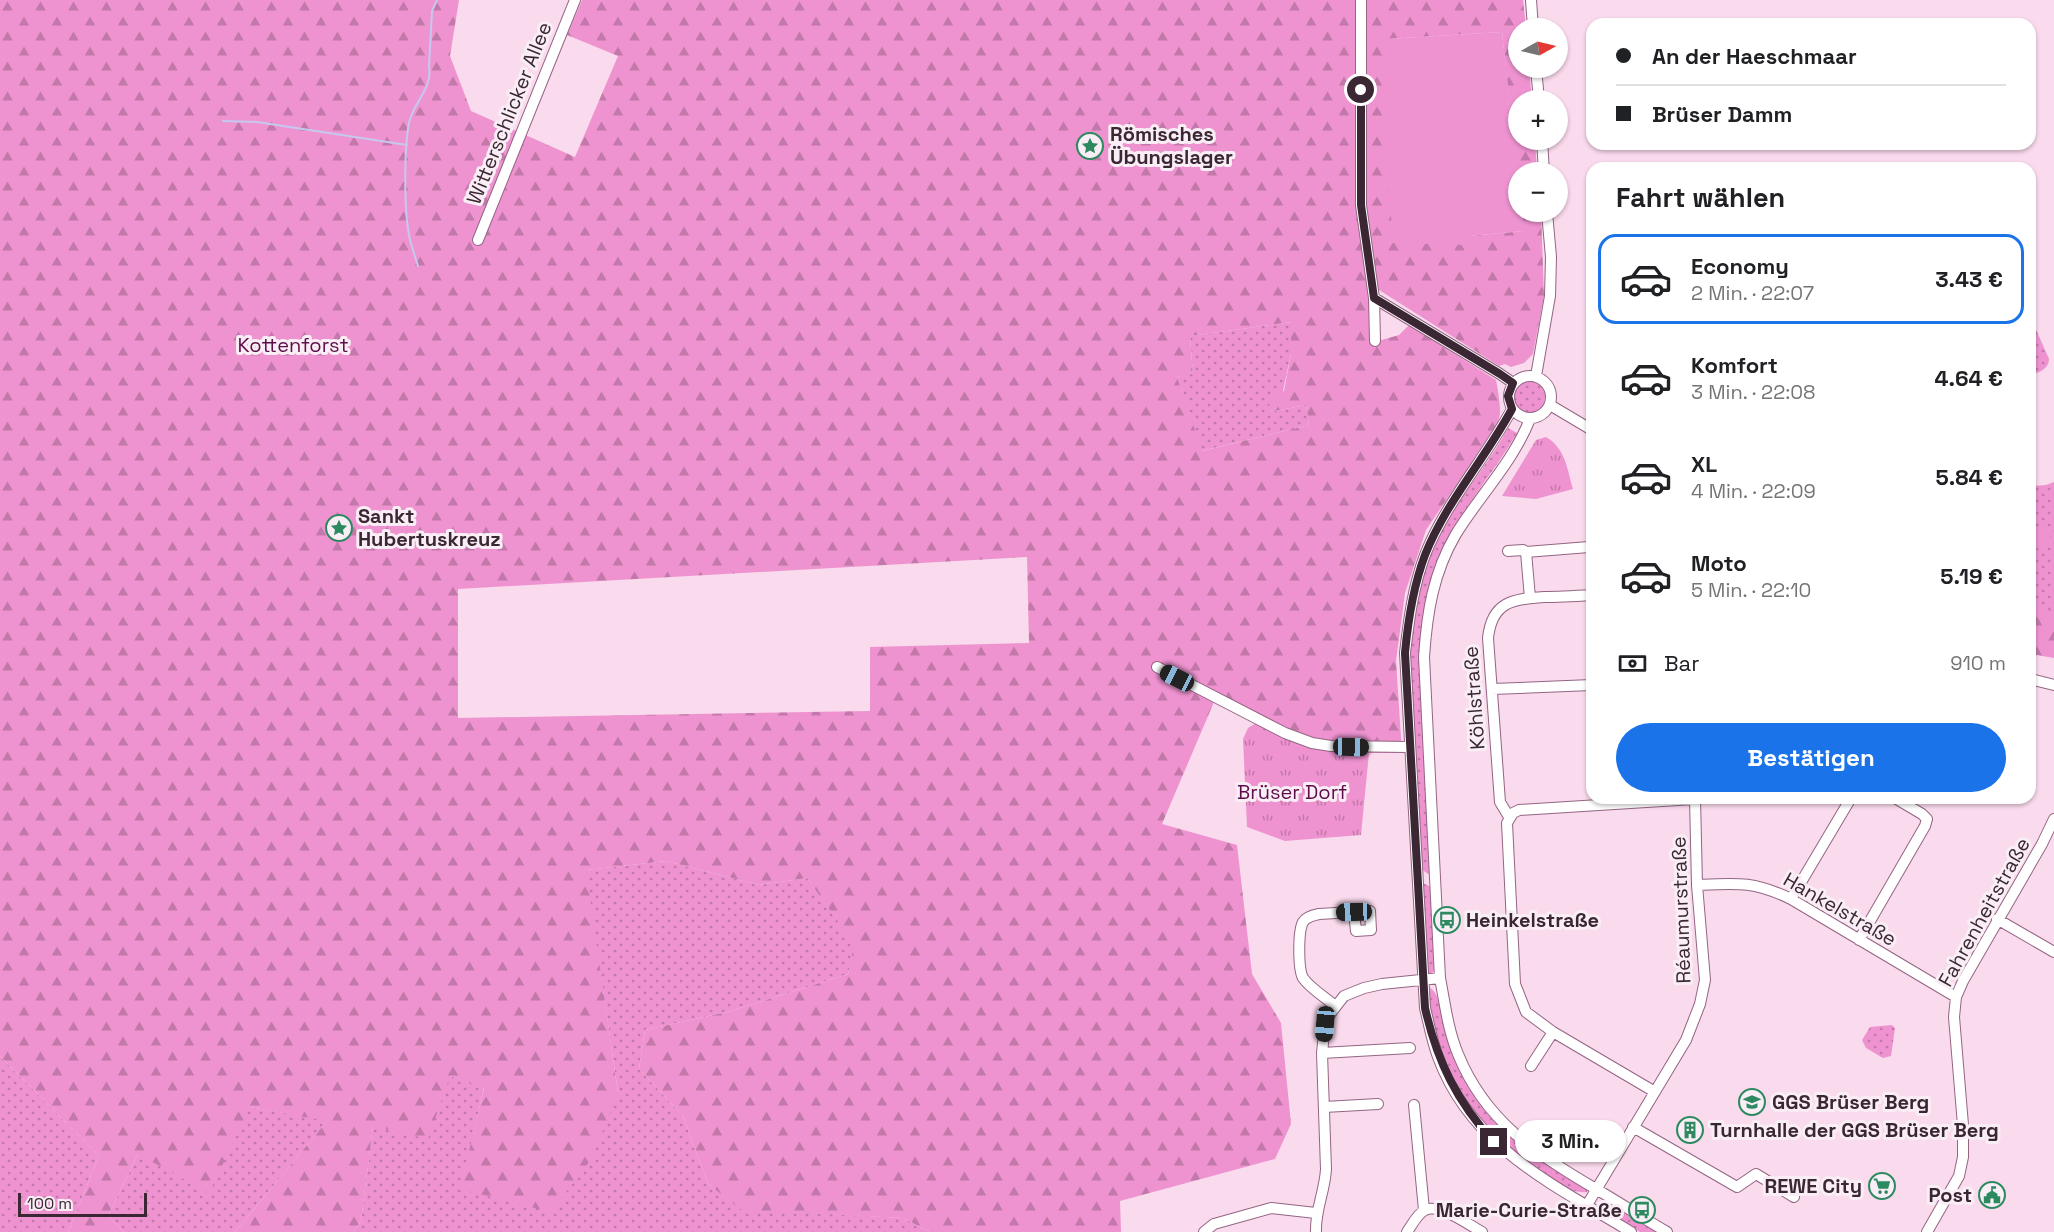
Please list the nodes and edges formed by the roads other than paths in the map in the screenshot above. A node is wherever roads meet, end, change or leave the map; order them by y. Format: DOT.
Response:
graph roads {
  1 [pos="575,0"];
  2 [pos="1361,0"];
  3 [pos="1531,0"];
  4 [pos="1532,18"];
  5 [pos="1548,222"];
  6 [pos="478,240"];
  7 [pos="1374,298"];
  8 [pos="1375,341"];
  9 [pos="1536,376"];
  10 [pos="1513,383"];
  11 [pos="1550,405"];
  12 [pos="1512,409"];
  13 [pos="1530,419"];
  14 [pos="1586,426"];
  15 [pos="1586,547"];
  16 [pos="1508,551"];
  17 [pos="1526,552"];
  18 [pos="1586,595"];
  19 [pos="1530,598"];
  20 [pos="1156,667"];
  21 [pos="2036,681"];
  22 [pos="1586,685"];
  23 [pos="2054,685"];
  24 [pos="1492,689"];
  25 [pos="1409,747"];
  26 [pos="1615,804"];
  27 [pos="1695,804"];
  28 [pos="1847,804"];
  29 [pos="1905,804"];
  30 [pos="1509,817"];
  31 [pos="2054,819"];
  32 [pos="1697,885"];
  33 [pos="1791,899"];
  34 [pos="1354,912"];
  35 [pos="1997,920"];
  36 [pos="1859,940"];
  37 [pos="2054,952"];
  38 [pos="1440,978"];
  39 [pos="1422,980"];
  40 [pos="1956,998"];
  41 [pos="1335,1006"];
  42 [pos="1552,1032"];
  43 [pos="1410,1048"];
  44 [pos="1322,1053"];
  45 [pos="1531,1066"];
  46 [pos="1655,1092"];
  47 [pos="1378,1104"];
  48 [pos="1414,1105"];
  49 [pos="1324,1107"];
  50 [pos="1633,1127"];
  51 [pos="1597,1190"];
  52 [pos="1794,1197"];
  53 [pos="1587,1205"];
  54 [pos="1424,1210"];
  55 [pos="1316,1213"];
  56 [pos="1204,1232"];
  57 [pos="1316,1232"];
  58 [pos="1407,1232"];
  59 [pos="1482,1232"];
  60 [pos="1631,1232"];
  61 [pos="1667,1232"];
  62 [pos="1927,1232"];
  1 -- 6 [label="street, Witterschlicker Allee"];
  2 -- 7 [label="street"];
  3 -- 4 [label="street"];
  5 -- 9 [label="street"];
  7 -- 8 [label="street"];
  7 -- 10 [label="street"];
  9 -- 10 [label="street"];
  9 -- 11 [label="street"];
  10 -- 12 [label="street"];
  11 -- 13 [label="street"];
  11 -- 14 [label="street"];
  12 -- 13 [label="street"];
  12 -- 25 [label="street"];
  13 -- 38 [label="street"];
  15 -- 17 [label="street"];
  16 -- 17 [label="street"];
  17 -- 19 [label="street"];
  18 -- 19 [label="street, Köhlstraße"];
  19 -- 24 [label="street, Köhlstraße"];
  20 -- 25 [label="street"];
  21 -- 23 [label="street"];
  22 -- 24 [label="street"];
  24 -- 30 [label="street, Köhlstraße"];
  25 -- 39 [label="street"];
  26 -- 30 [label="street"];
  27 -- 32 [label="street, Réaumurstraße"];
  28 -- 33 [label="street"];
  29 -- 36 [label="street"];
  30 -- 42 [label="street"];
  31 -- 35 [label="street, Fahrenheitstraße"];
  32 -- 33 [label="street, Hankelstraße"];
  32 -- 46 [label="street, Réaumurstraße"];
  33 -- 36 [label="street, Hankelstraße"];
  34 -- 41 [label="street"];
  35 -- 37 [label="street"];
  35 -- 40 [label="street, Fahrenheitstraße"];
  36 -- 40 [label="street, Hankelstraße"];
  38 -- 39 [label="street"];
  38 -- 51 [label="street"];
  39 -- 41 [label="street"];
  39 -- 53 [label="street"];
  40 -- 62 [label="street, Fahrenheitstraße"];
  41 -- 44 [label="street"];
  42 -- 45 [label="street"];
  42 -- 46 [label="street"];
  43 -- 44 [label="street"];
  44 -- 49 [label="street"];
  46 -- 50 [label="street, Réaumurstraße"];
  47 -- 49 [label="street"];
  48 -- 54 [label="street"];
  49 -- 55 [label="street"];
  50 -- 51 [label="street, Réaumurstraße"];
  50 -- 52 [label="street"];
  51 -- 53 [label="street, Réaumurstraße"];
  51 -- 61 [label="street"];
  53 -- 60 [label="street"];
  54 -- 58 [label="street"];
  54 -- 59 [label="street"];
  55 -- 56 [label="street"];
  55 -- 57 [label="street"];
}
